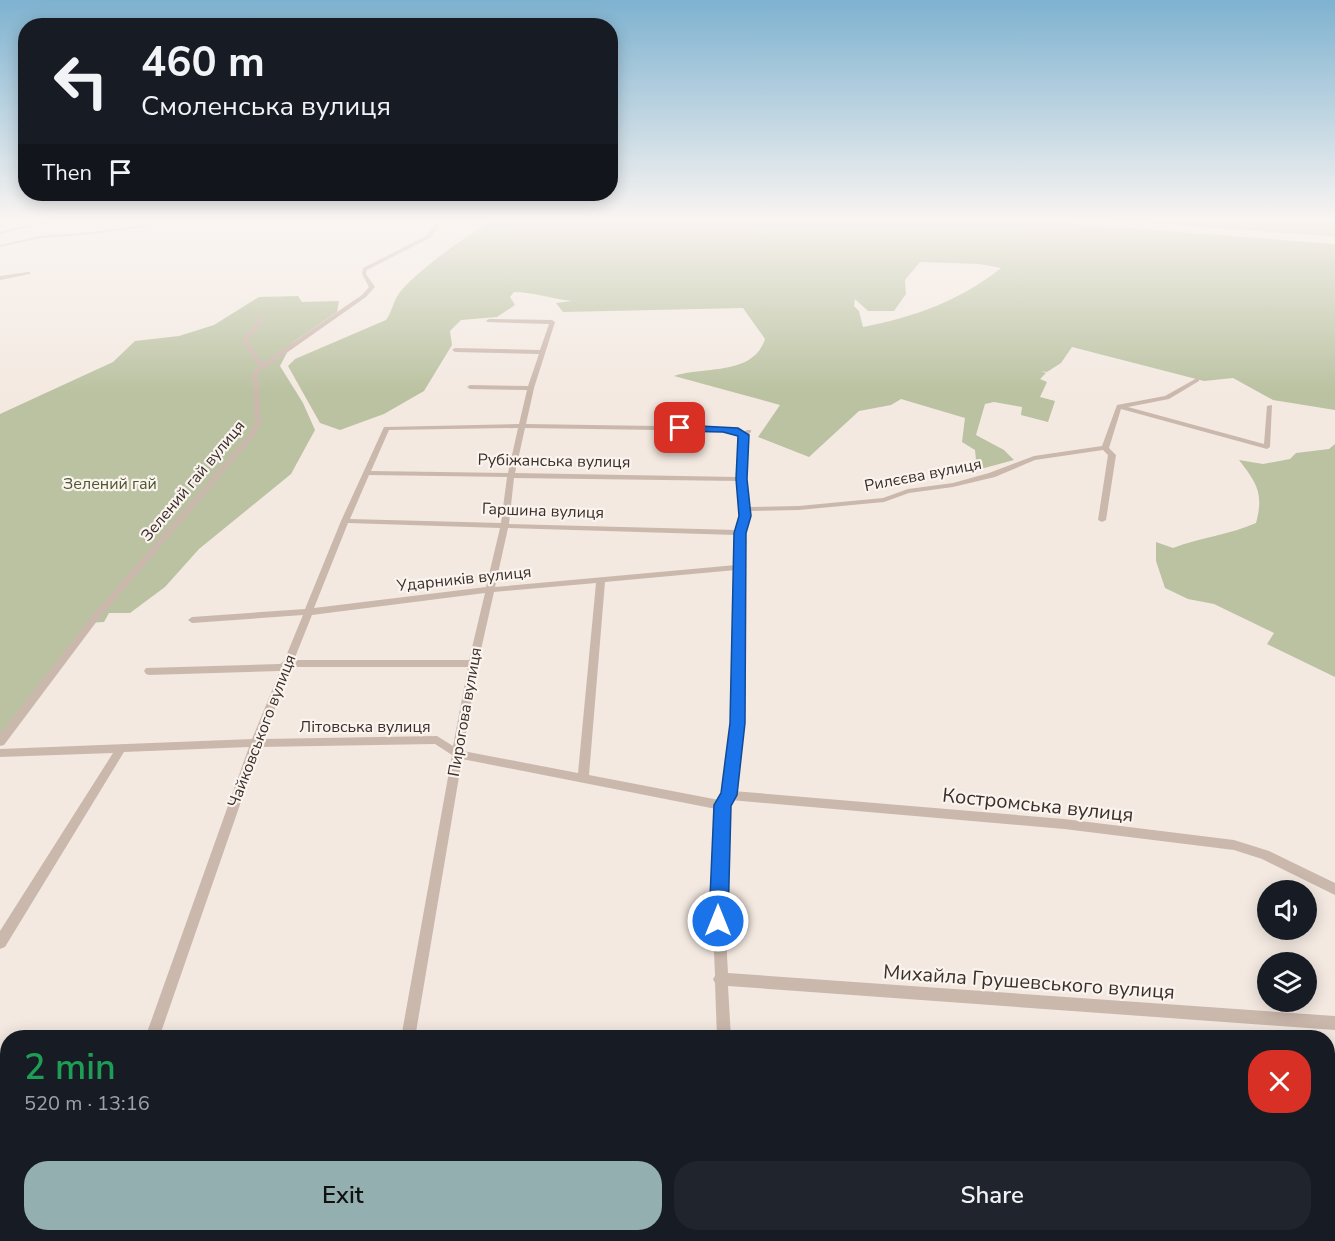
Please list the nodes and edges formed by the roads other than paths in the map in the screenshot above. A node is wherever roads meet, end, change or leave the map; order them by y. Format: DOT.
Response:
graph roads {
  1 [pos="366,278"];
  2 [pos="263,316"];
  3 [pos="489,321"];
  4 [pos="455,350"];
  5 [pos="542,351"];
  6 [pos="262,366"];
  7 [pos="1197,380"];
  8 [pos="470,387"];
  9 [pos="531,388"];
  10 [pos="1119,406"];
  11 [pos="1270,406"];
  12 [pos="523,426"];
  13 [pos="1105,448"];
  14 [pos="366,473"];
  15 [pos="511,474"];
  16 [pos="741,479"];
  17 [pos="743,509"];
  18 [pos="1102,520"];
  19 [pos="345,521"];
  20 [pos="505,525"];
  21 [pos="740,533"];
  22 [pos="740,567"];
  23 [pos="601,580"];
  24 [pos="489,590"];
  25 [pos="309,612"];
  26 [pos="192,620"];
  27 [pos="473,663"];
  28 [pos="287,664"];
  29 [pos="149,671"];
  30 [pos="0,742"];
  31 [pos="256,743"];
  32 [pos="120,750"];
  33 [pos="0,753"];
  34 [pos="458,754"];
  35 [pos="584,779"];
  36 [pos="726,800"];
  37 [pos="1335,890"];
  38 [pos="0,943"];
  39 [pos="720,979"];
  40 [pos="1335,1023"];
  41 [pos="155,1030"];
  42 [pos="409,1030"];
  43 [pos="723,1030"];
  1 -- 6 [label="street"];
  2 -- 6 [label="street"];
  3 -- 5 [label="street, Пирогова вулиця"];
  4 -- 5 [label="street"];
  5 -- 9 [label="street, Пирогова вулиця"];
  6 -- 30 [label="street, Зелений гай вулиця"];
  7 -- 10 [label="street"];
  8 -- 9 [label="street"];
  9 -- 12 [label="street, Пирогова вулиця"];
  10 -- 11 [label="street"];
  10 -- 13 [label="street"];
  12 -- 14 [label="street, Чайковського вулиця"];
  12 -- 15 [label="street, Пирогова вулиця"];
  12 -- 16 [label="street"];
  13 -- 17 [label="street, Рилєєва вулиця"];
  13 -- 18 [label="street"];
  14 -- 15 [label="street, Рубіжанська вулиця"];
  14 -- 19 [label="street, Чайковського вулиця"];
  15 -- 16 [label="street, Рубіжанська вулиця"];
  15 -- 20 [label="street, Пирогова вулиця"];
  16 -- 17 [label="street"];
  17 -- 21 [label="street"];
  19 -- 20 [label="street, Гаршина вулиця"];
  19 -- 25 [label="street, Чайковського вулиця"];
  20 -- 21 [label="street, Гаршина вулиця"];
  20 -- 24 [label="street, Пирогова вулиця"];
  21 -- 22 [label="street"];
  22 -- 23 [label="street, Ударників вулиця"];
  22 -- 36 [label="street"];
  23 -- 24 [label="street, Ударників вулиця"];
  23 -- 35 [label="street"];
  24 -- 25 [label="street, Ударників вулиця"];
  24 -- 27 [label="street, Пирогова вулиця"];
  25 -- 26 [label="street, Ударників вулиця"];
  25 -- 28 [label="street, Чайковського вулиця"];
  27 -- 28 [label="street"];
  27 -- 34 [label="street, Пирогова вулиця"];
  28 -- 29 [label="street"];
  28 -- 31 [label="street, Чайковського вулиця"];
  31 -- 32 [label="street, Літовська вулиця"];
  31 -- 34 [label="street, Літовська вулиця"];
  31 -- 41 [label="street, Чайковського вулиця"];
  32 -- 33 [label="street, Літовська вулиця"];
  32 -- 38 [label="street"];
  34 -- 35 [label="street, Літовська вулиця"];
  34 -- 42 [label="street, Пирогова вулиця"];
  35 -- 36 [label="street, Літовська вулиця"];
  36 -- 37 [label="street, Костромська вулиця"];
  36 -- 39 [label="street"];
  39 -- 40 [label="street, Михайла Грушевського вулиця"];
  39 -- 43 [label="street"];
}
